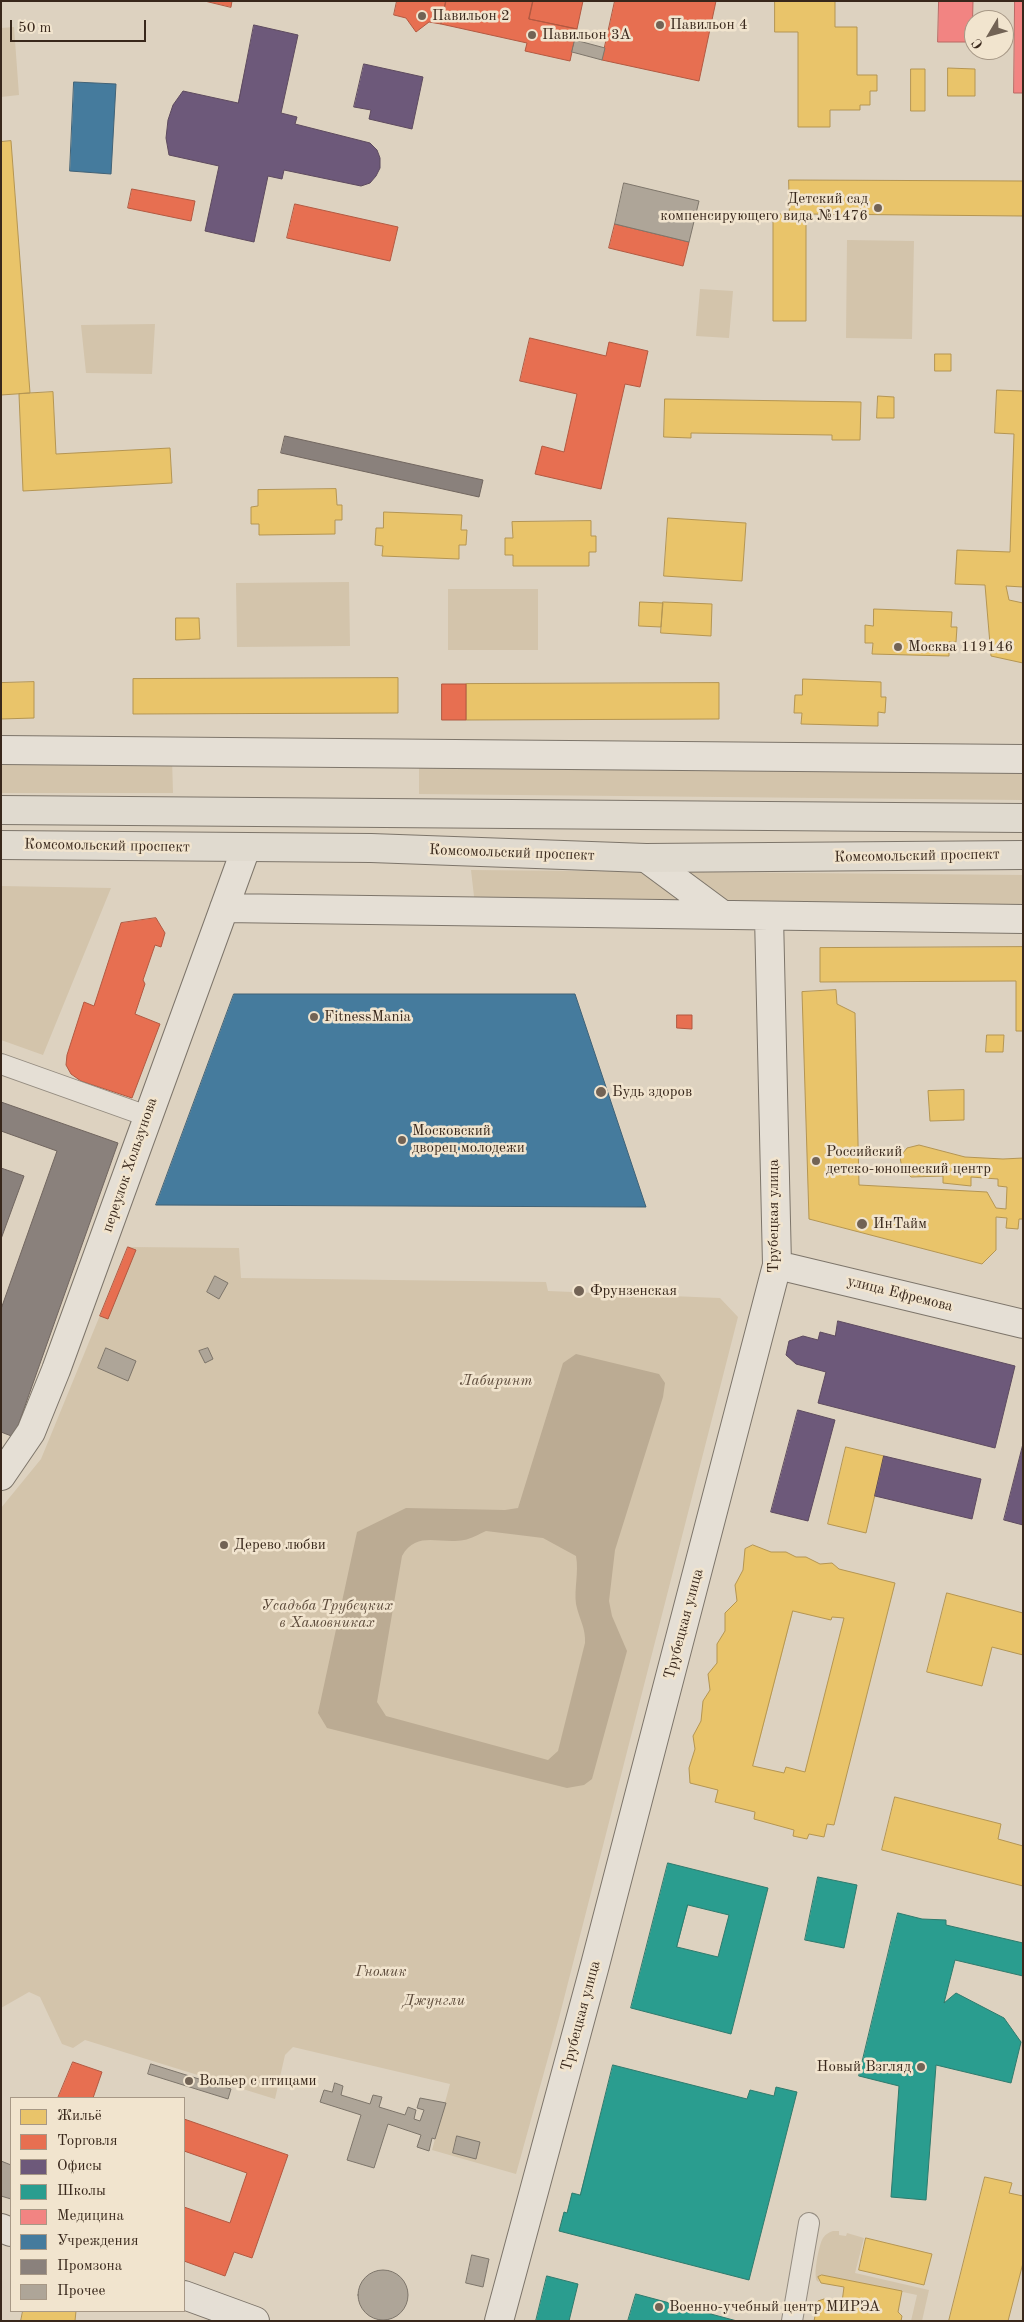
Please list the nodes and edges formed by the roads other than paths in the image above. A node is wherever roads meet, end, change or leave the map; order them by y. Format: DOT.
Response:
graph roads {
  1 [pos="1,750"];
  2 [pos="1023,759"];
  3 [pos="1,810"];
  4 [pos="1023,818"];
  5 [pos="1,845"];
  6 [pos="246,848"];
  7 [pos="1023,855"];
  8 [pos="646,858"];
  9 [pos="224,908"];
  10 [pos="723,915"];
  11 [pos="769,916"];
  12 [pos="1023,919"];
  13 [pos="1,1064"];
  14 [pos="147,1116"];
  15 [pos="777,1265"];
  16 [pos="1023,1324"];
  17 [pos="5,1465"];
  18 [pos="809,2223"];
  19 [pos="185,2295"];
  20 [pos="255,2321"];
  21 [pos="499,2321"];
  22 [pos="792,2321"];
  1 -- 2 [label="street"];
  3 -- 4 [label="main road"];
  5 -- 6 [label="main road, Комсомольский проспект"];
  6 -- 8 [label="main road, Комсомольский проспект"];
  6 -- 9 [label="street, переулок Хользунова"];
  7 -- 8 [label="main road, Комсомольский проспект"];
  8 -- 10 [label="street"];
  9 -- 10 [label="street"];
  9 -- 14 [label="street, переулок Хользунова"];
  10 -- 11 [label="street"];
  11 -- 12 [label="street"];
  11 -- 15 [label="street, Трубецкая улица"];
  13 -- 14 [label="street"];
  14 -- 17 [label="street, переулок Хользунова"];
  15 -- 16 [label="street, улица Ефремова"];
  15 -- 21 [label="street, Трубецкая улица"];
  18 -- 22 [label="street"];
  19 -- 20 [label="street"];
}
